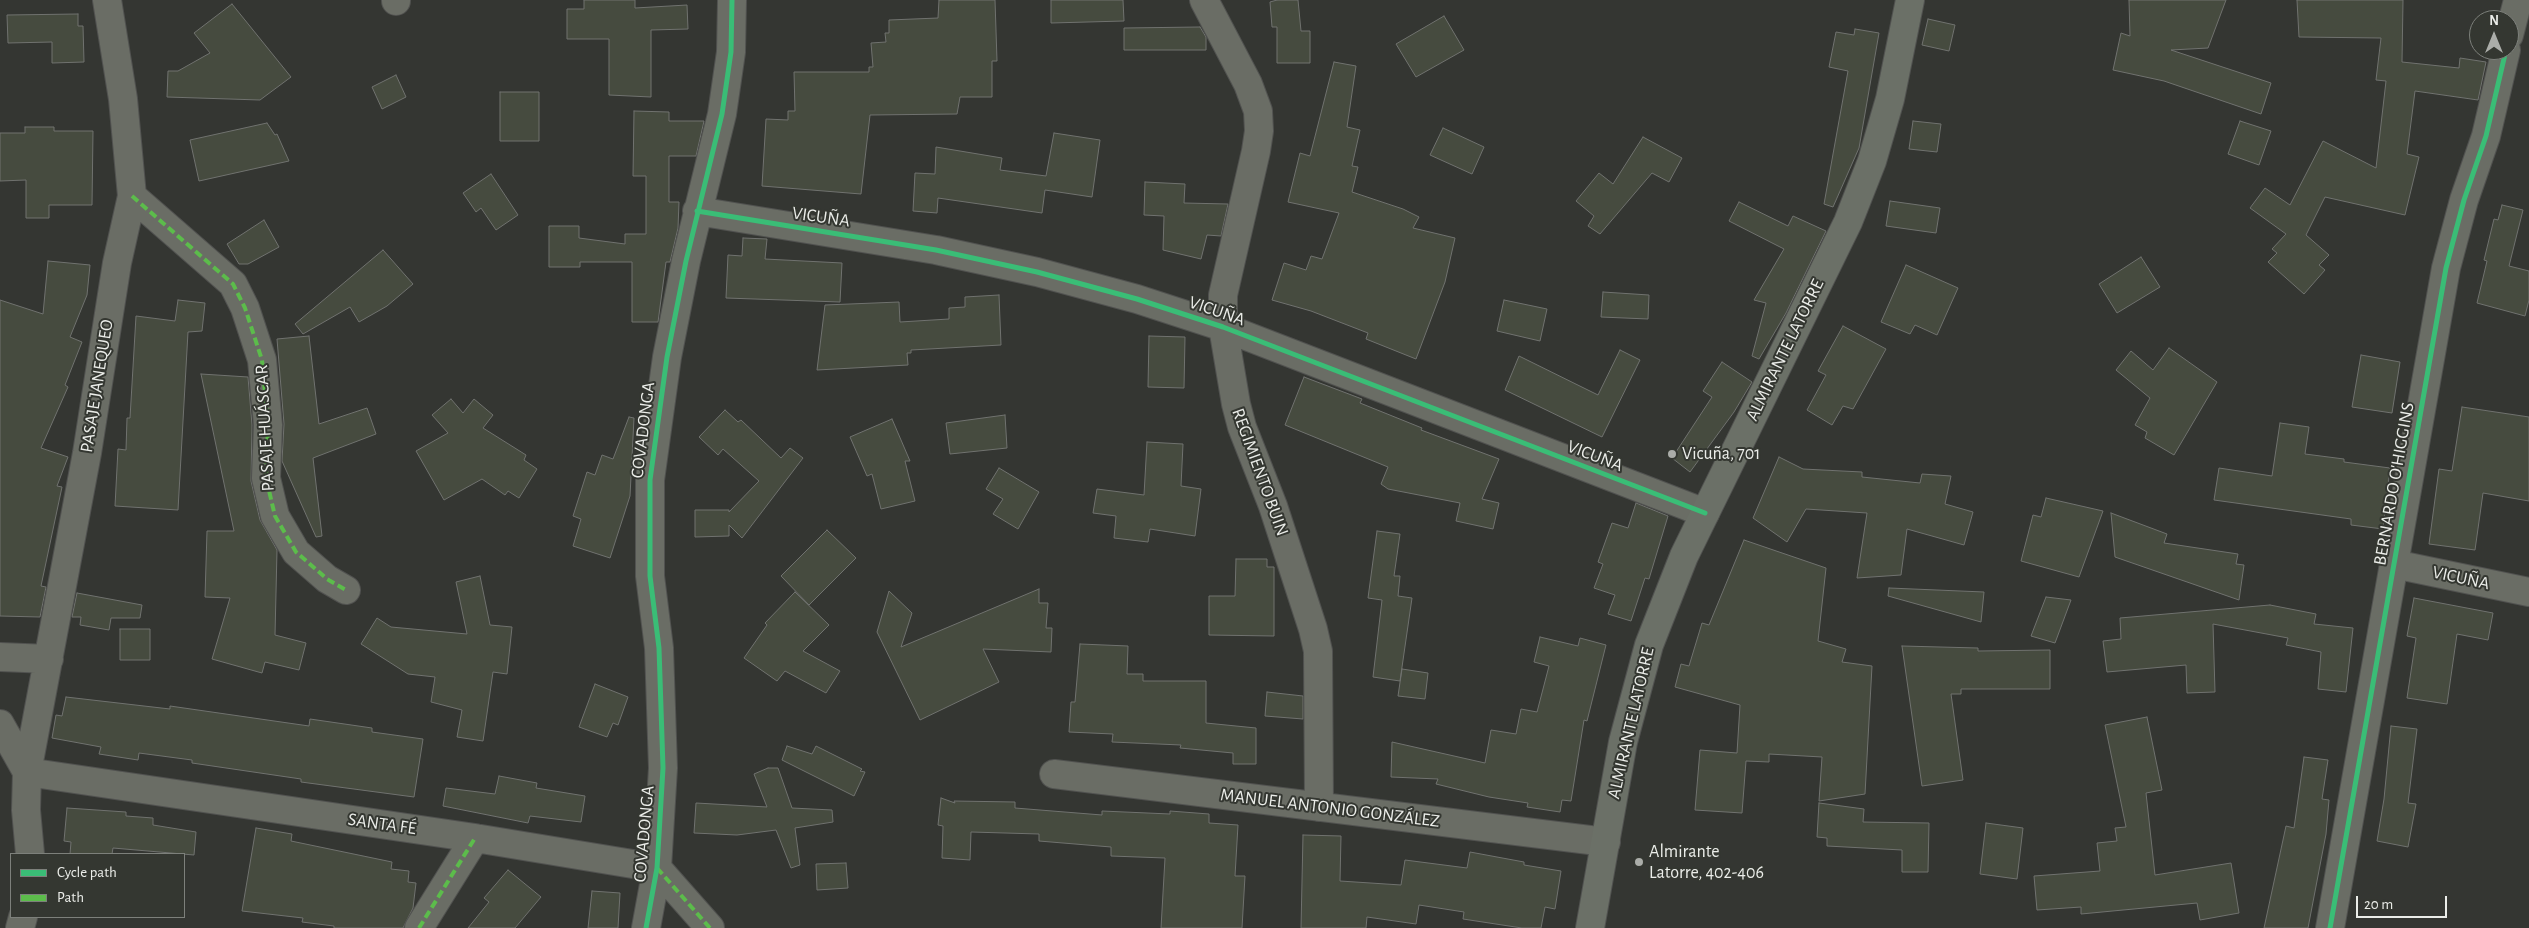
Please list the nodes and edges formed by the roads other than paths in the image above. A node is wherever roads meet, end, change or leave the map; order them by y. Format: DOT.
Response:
graph roads {
  1 [pos="107,0"];
  2 [pos="732,0"];
  3 [pos="1204,0"];
  4 [pos="1910,0"];
  5 [pos="2504,60"];
  6 [pos="132,196"];
  7 [pos="697,211"];
  8 [pos="1223,327"];
  9 [pos="1705,513"];
  10 [pos="2394,564"];
  11 [pos="346,590"];
  12 [pos="2529,592"];
  13 [pos="0,657"];
  14 [pos="49,659"];
  15 [pos="0,724"];
  16 [pos="27,772"];
  17 [pos="1054,774"];
  18 [pos="1319,807"];
  19 [pos="475,838"];
  20 [pos="1606,842"];
  21 [pos="30,853"];
  22 [pos="657,868"];
  23 [pos="419,928"];
  24 [pos="646,928"];
  25 [pos="710,928"];
  26 [pos="1590,928"];
  27 [pos="2330,928"];
  1 -- 6 [label="street, PASAJE JANEQUEO"];
  2 -- 7 [label="street, COVADONGA"];
  3 -- 8 [label="street, REGIMIENTO BUIN"];
  4 -- 9 [label="main road, ALMIRANTE LATORRE"];
  5 -- 10 [label="street, BERNARDO O'HIGGINS"];
  6 -- 11 [label="street, PASAJE HUÁSCAR"];
  6 -- 14 [label="street, PASAJE JANEQUEO"];
  7 -- 8 [label="street, VICUÑA"];
  7 -- 22 [label="street, COVADONGA"];
  8 -- 9 [label="street, VICUÑA"];
  8 -- 18 [label="street, REGIMIENTO BUIN"];
  9 -- 20 [label="main road, ALMIRANTE LATORRE"];
  10 -- 12 [label="street, VICUÑA"];
  10 -- 27 [label="street, BERNARDO O'HIGGINS"];
  13 -- 14 [label="street"];
  14 -- 16 [label="street, PASAJE JANEQUEO"];
  15 -- 16 [label="street"];
  16 -- 19 [label="street, SANTA FÉ"];
  16 -- 21 [label="street, PASAJE JANEQUEO"];
  17 -- 18 [label="street, MANUEL ANTONIO GONZÁLEZ"];
  18 -- 20 [label="street, MANUEL ANTONIO GONZÁLEZ"];
  19 -- 22 [label="street, SANTA FÉ"];
  19 -- 23 [label="street"];
  20 -- 26 [label="main road, ALMIRANTE LATORRE"];
  22 -- 24 [label="street, COVADONGA"];
  22 -- 25 [label="street"];
}
